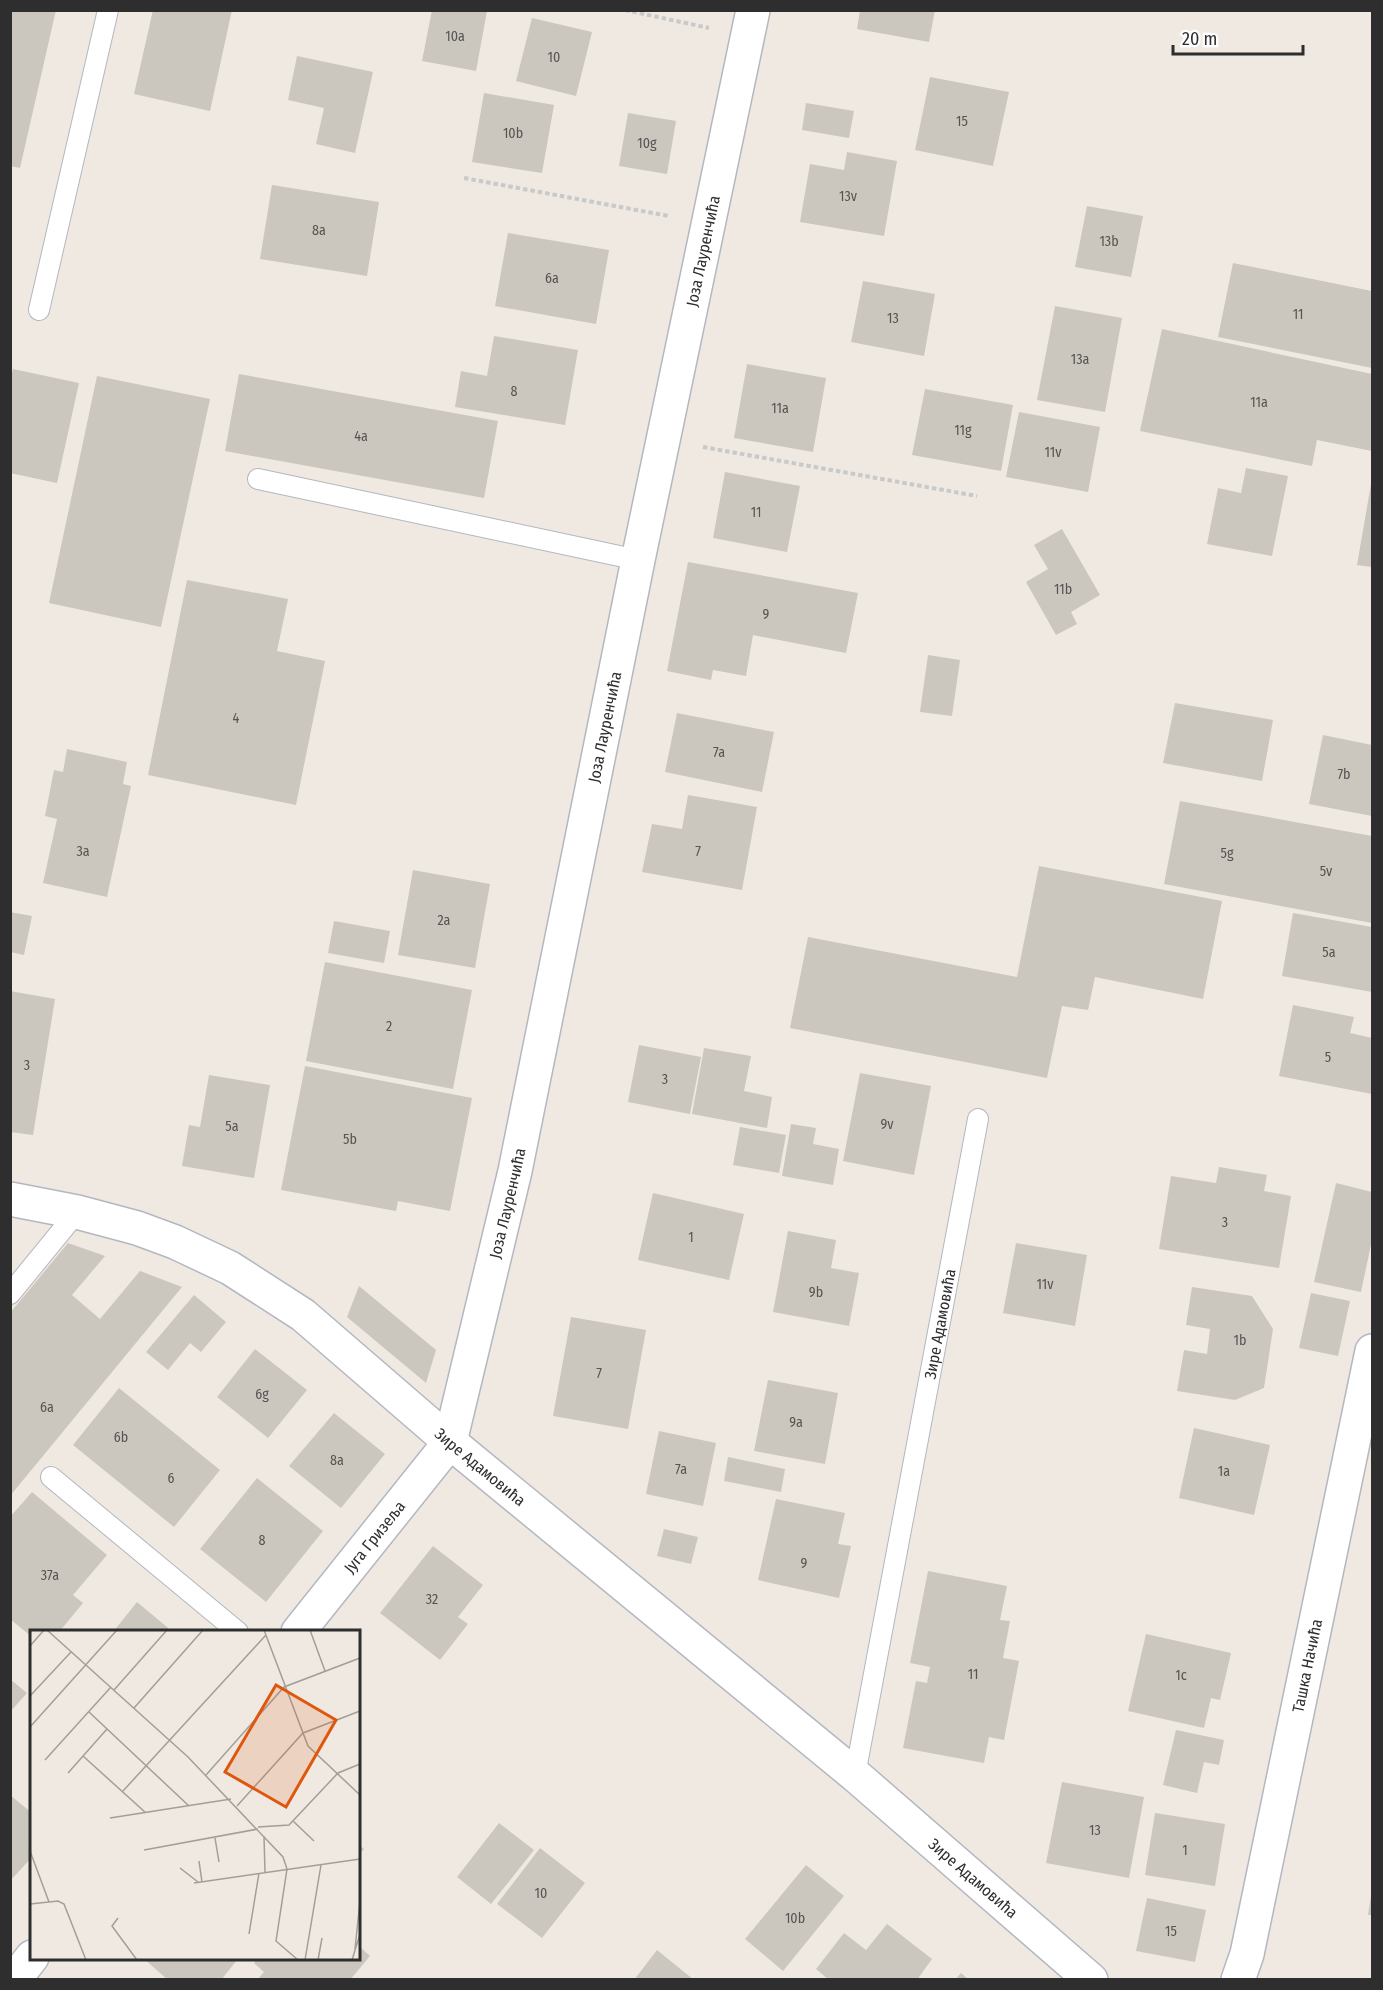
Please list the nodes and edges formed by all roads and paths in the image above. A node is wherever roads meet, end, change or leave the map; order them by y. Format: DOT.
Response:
graph roads {
  1 [pos="108,10"];
  2 [pos="625,10"];
  3 [pos="750,23"];
  4 [pos="464,178"];
  5 [pos="708,224"];
  6 [pos="39,310"];
  7 [pos="664,441"];
  8 [pos="258,479"];
  9 [pos="977,496"];
  10 [pos="638,560"];
  11 [pos="978,1119"];
  12 [pos="10,1199"];
  13 [pos="77,1212"];
  14 [pos="10,1294"];
  15 [pos="1372,1351"];
  16 [pos="450,1442"];
  17 [pos="51,1477"];
  18 [pos="236,1630"];
  19 [pos="300,1630"];
  20 [pos="855,1776"];
  21 [pos="1090,1980"];
  22 [pos="1238,1980"];
  1 -- 6 [label="lane"];
  2 -- 3 [label="path"];
  3 -- 5 [label="street, Јоза Лауренчића"];
  4 -- 5 [label="path"];
  5 -- 7 [label="street, Јоза Лауренчића"];
  7 -- 9 [label="path"];
  7 -- 10 [label="street, Јоза Лауренчића"];
  8 -- 10 [label="lane"];
  10 -- 16 [label="street, Јоза Лауренчића"];
  11 -- 20 [label="lane, Зире Адамовића"];
  12 -- 13 [label="street, Зире Адамовића"];
  13 -- 14 [label="lane"];
  13 -- 16 [label="street, Зире Адамовића"];
  15 -- 22 [label="street, Ташка Начића"];
  16 -- 19 [label="street, Југа Гризеља"];
  16 -- 20 [label="street, Зире Адамовића"];
  17 -- 18 [label="lane"];
  20 -- 21 [label="street, Зире Адамовића"];
}
